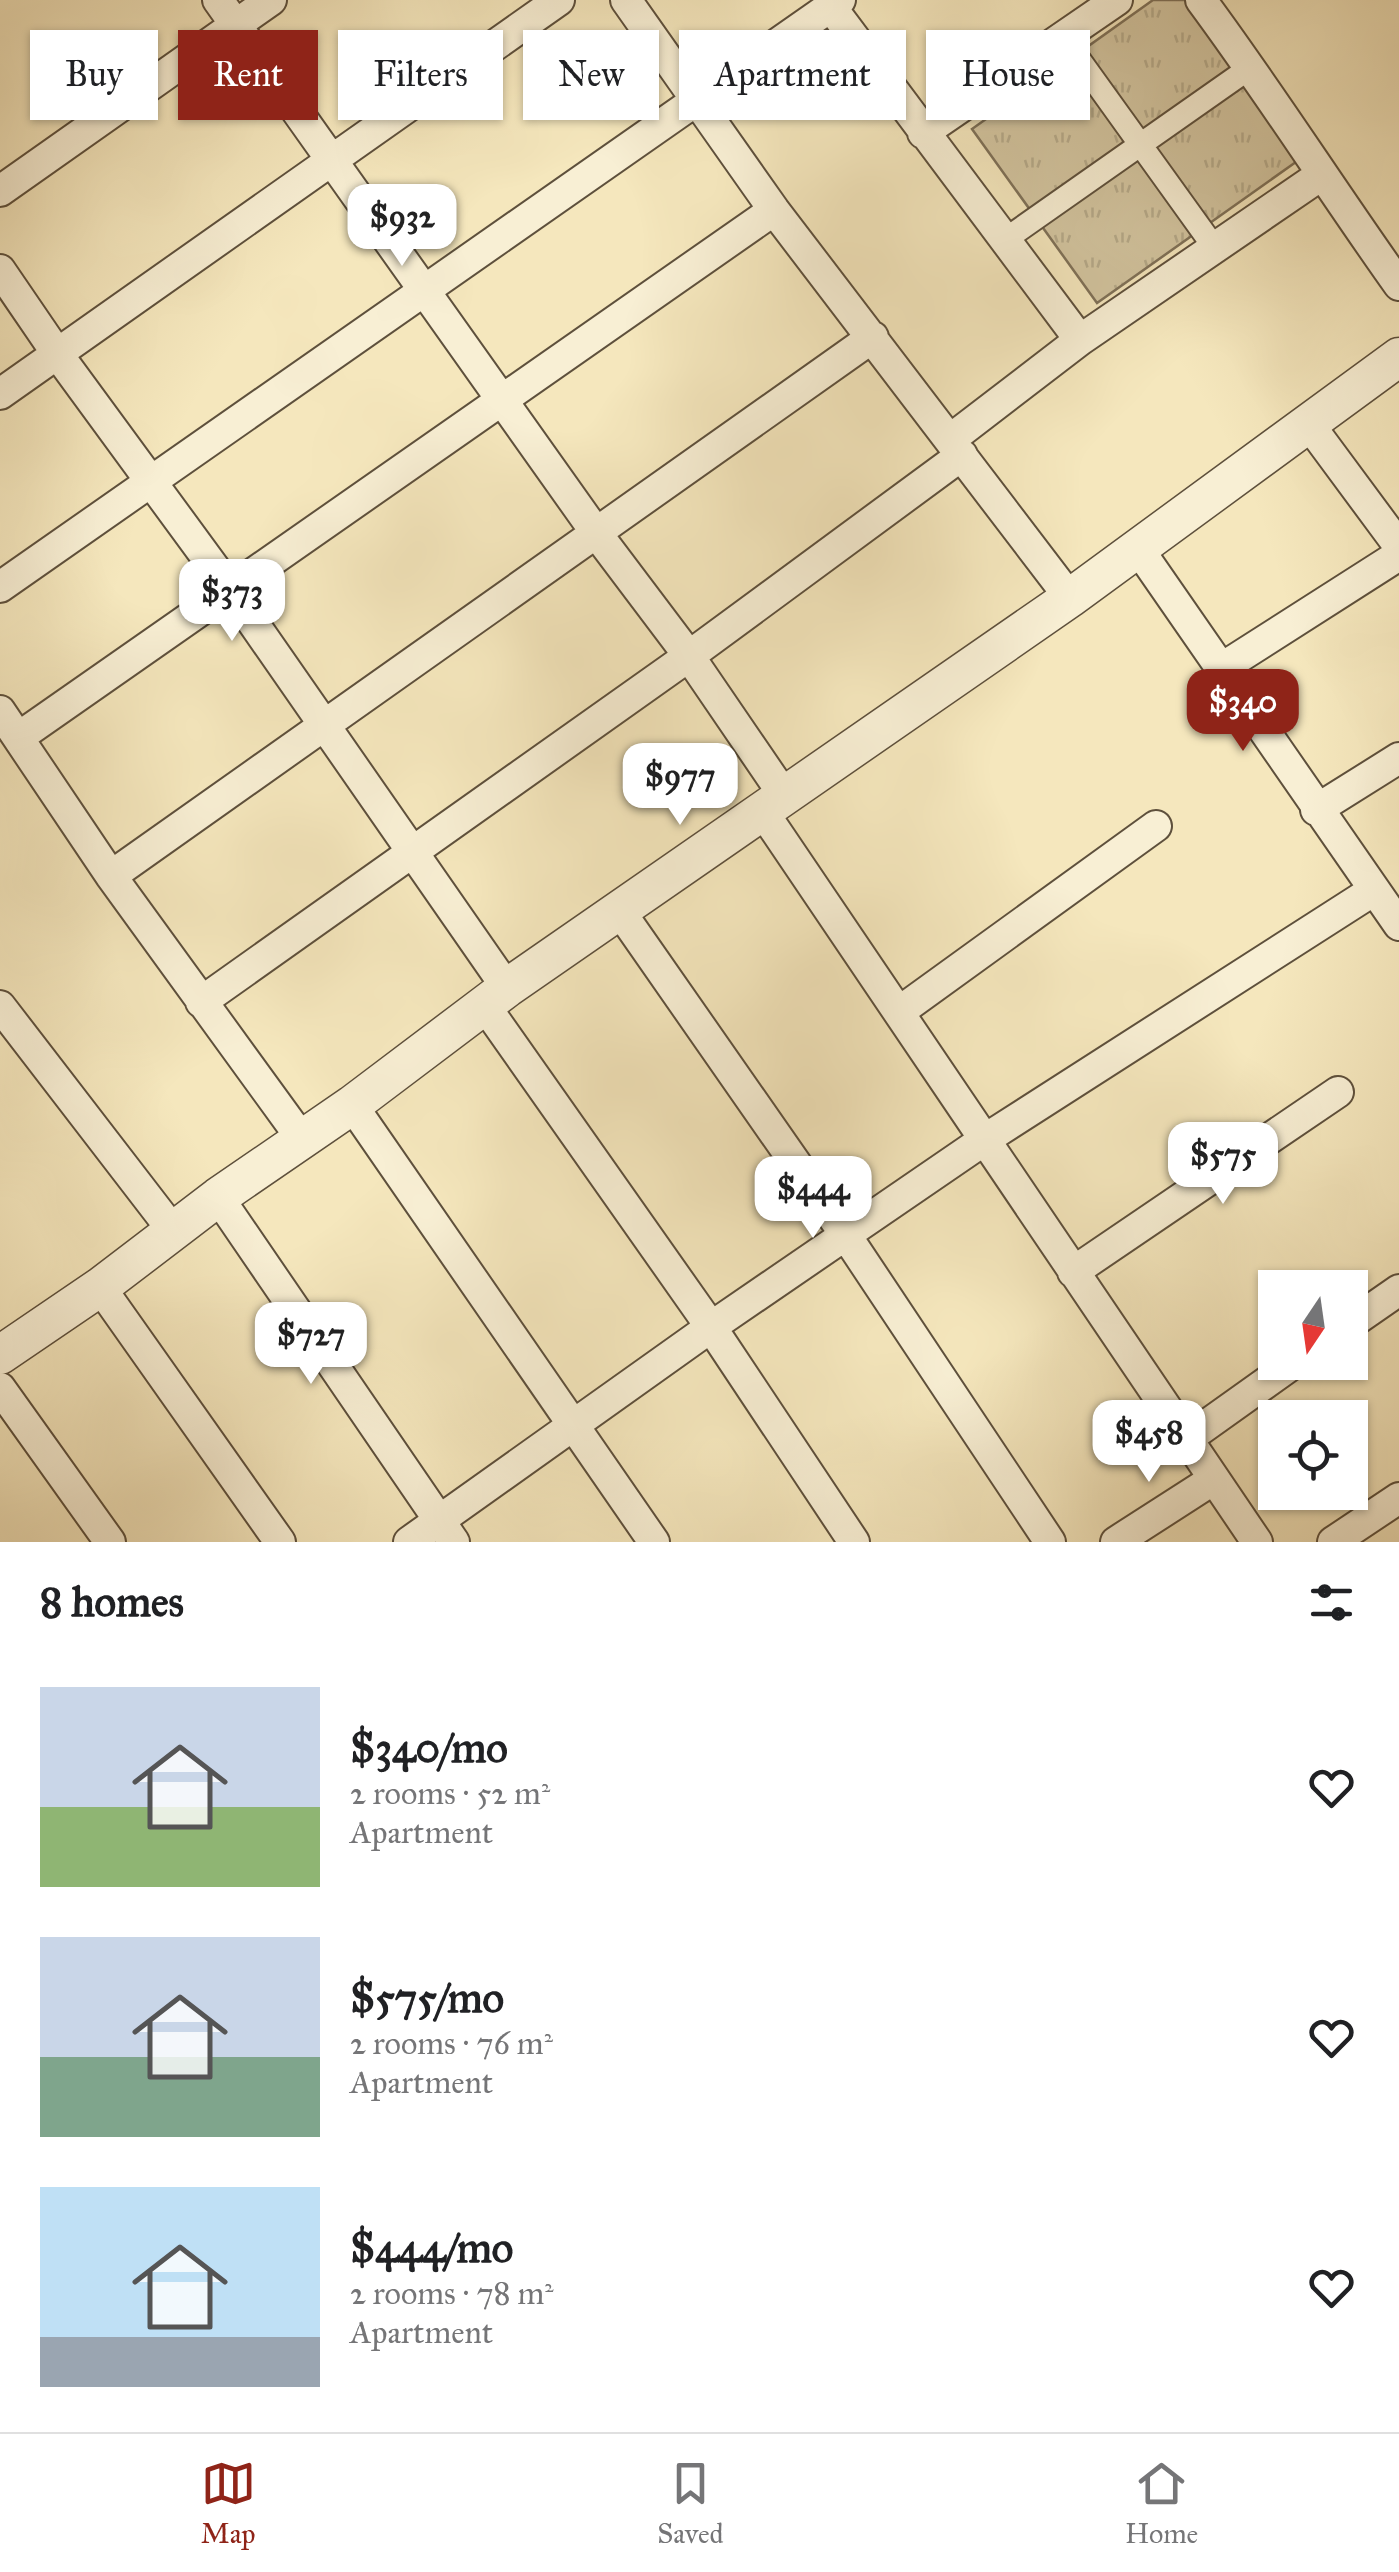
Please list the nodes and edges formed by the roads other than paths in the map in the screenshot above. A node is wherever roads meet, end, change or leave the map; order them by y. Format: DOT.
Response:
graph roads {
  1 [pos="271,0"];
  2 [pos="559,0"];
  3 [pos="626,0"];
  4 [pos="1116,0"];
  5 [pos="1201,0"];
  6 [pos="835,3"];
  7 [pos="226,12"];
  8 [pos="796,30"];
  9 [pos="1073,30"];
  10 [pos="1251,67"];
  11 [pos="1090,75"];
  12 [pos="679,76"];
  13 [pos="679,112"];
  14 [pos="710,120"];
  15 [pos="944,120"];
  16 [pos="924,134"];
  17 [pos="1141,146"];
  18 [pos="332,162"];
  19 [pos="1320,175"];
  20 [pos="0,191"];
  21 [pos="774,210"];
  22 [pos="1006,240"];
  23 [pos="1214,247"];
  24 [pos="0,270"];
  25 [pos="1399,285"];
  26 [pos="424,291"];
  27 [pos="873,337"];
  28 [pos="1080,340"];
  29 [pos="56,352"];
  30 [pos="1399,357"];
  31 [pos="0,394"];
  32 [pos="502,401"];
  33 [pos="1308,423"];
  34 [pos="956,447"];
  35 [pos="152,479"];
  36 [pos="597,534"];
  37 [pos="1399,546"];
  38 [pos="1137,547"];
  39 [pos="1399,555"];
  40 [pos="0,587"];
  41 [pos="230,588"];
  42 [pos="1070,598"];
  43 [pos="689,656"];
  44 [pos="1222,668"];
  45 [pos="0,711"];
  46 [pos="326,726"];
  47 [pos="18,737"];
  48 [pos="1399,758"];
  49 [pos="774,805"];
  50 [pos="1316,810"];
  51 [pos="1156,826"];
  52 [pos="413,852"];
  53 [pos="112,876"];
  54 [pos="1374,890"];
  55 [pos="618,910"];
  56 [pos="1399,926"];
  57 [pos="496,997"];
  58 [pos="201,1002"];
  59 [pos="0,1006"];
  60 [pos="900,1012"];
  61 [pos="1338,1092"];
  62 [pos="352,1105"];
  63 [pos="302,1139"];
  64 [pos="984,1140"];
  65 [pos="218,1197"];
  66 [pos="174,1232"];
  67 [pos="846,1236"];
  68 [pos="1073,1272"];
  69 [pos="100,1288"];
  70 [pos="1399,1290"];
  71 [pos="1368,1312"];
  72 [pos="711,1328"];
  73 [pos="0,1355"];
  74 [pos="1269,1380"];
  75 [pos="0,1388"];
  76 [pos="573,1425"];
  77 [pos="1187,1438"];
  78 [pos="1214,1479"];
  79 [pos="1399,1498"];
  80 [pos="446,1530"];
  81 [pos="110,1542"];
  82 [pos="280,1542"];
  83 [pos="409,1542"];
  84 [pos="654,1542"];
  85 [pos="854,1542"];
  86 [pos="1050,1542"];
  87 [pos="1116,1542"];
  88 [pos="1257,1542"];
  89 [pos="1333,1542"];
  1 -- 7 [label="street"];
  2 -- 18 [label="street"];
  3 -- 12 [label="street"];
  4 -- 9 [label="street"];
  5 -- 10 [label="street"];
  6 -- 8 [label="street"];
  6 -- 16 [label="street"];
  7 -- 18 [label="street"];
  7 -- 20 [label="street"];
  10 -- 17 [label="street"];
  10 -- 19 [label="street"];
  11 -- 17 [label="street"];
  13 -- 26 [label="street"];
  14 -- 21 [label="street"];
  15 -- 16 [label="street"];
  16 -- 22 [label="street"];
  17 -- 22 [label="street"];
  17 -- 23 [label="street"];
  18 -- 26 [label="street"];
  18 -- 29 [label="street"];
  19 -- 23 [label="street"];
  19 -- 25 [label="street"];
  21 -- 27 [label="street"];
  21 -- 32 [label="street"];
  22 -- 28 [label="street"];
  23 -- 28 [label="street"];
  24 -- 29 [label="street"];
  26 -- 32 [label="street"];
  26 -- 35 [label="street"];
  27 -- 34 [label="street"];
  27 -- 36 [label="street"];
  28 -- 34 [label="street"];
  29 -- 31 [label="street"];
  29 -- 35 [label="street"];
  30 -- 33 [label="street"];
  32 -- 36 [label="street"];
  32 -- 41 [label="street"];
  33 -- 37 [label="street"];
  33 -- 38 [label="street"];
  34 -- 42 [label="street"];
  34 -- 43 [label="street"];
  35 -- 40 [label="street"];
  35 -- 41 [label="street"];
  36 -- 43 [label="street"];
  36 -- 46 [label="street"];
  38 -- 42 [label="street"];
  38 -- 44 [label="street"];
  39 -- 44 [label="street"];
  41 -- 46 [label="street"];
  41 -- 47 [label="street"];
  42 -- 49 [label="street"];
  43 -- 49 [label="street"];
  43 -- 52 [label="street"];
  44 -- 50 [label="street"];
  45 -- 47 [label="street"];
  46 -- 52 [label="street"];
  46 -- 53 [label="street"];
  47 -- 53 [label="street"];
  48 -- 50 [label="street"];
  49 -- 55 [label="street"];
  49 -- 60 [label="street"];
  50 -- 54 [label="street"];
  51 -- 60 [label="street"];
  52 -- 57 [label="street"];
  52 -- 58 [label="street"];
  53 -- 58 [label="street"];
  54 -- 56 [label="street"];
  54 -- 64 [label="street"];
  55 -- 57 [label="street"];
  55 -- 67 [label="street"];
  57 -- 62 [label="street"];
  57 -- 72 [label="street"];
  58 -- 63 [label="street"];
  59 -- 66 [label="street"];
  60 -- 64 [label="street"];
  61 -- 68 [label="street"];
  62 -- 63 [label="street"];
  62 -- 76 [label="street"];
  63 -- 65 [label="street"];
  64 -- 67 [label="street"];
  64 -- 68 [label="street"];
  65 -- 66 [label="street"];
  65 -- 80 [label="street"];
  66 -- 69 [label="street"];
  67 -- 72 [label="street"];
  67 -- 86 [label="street"];
  68 -- 77 [label="street"];
  69 -- 73 [label="street"];
  69 -- 82 [label="street"];
  70 -- 71 [label="street"];
  72 -- 76 [label="street"];
  72 -- 85 [label="street"];
  74 -- 77 [label="street"];
  75 -- 81 [label="street"];
  76 -- 80 [label="street"];
  76 -- 84 [label="street"];
  77 -- 78 [label="street"];
  78 -- 87 [label="street"];
  78 -- 88 [label="street"];
  79 -- 89 [label="street"];
  80 -- 83 [label="street"];
}
